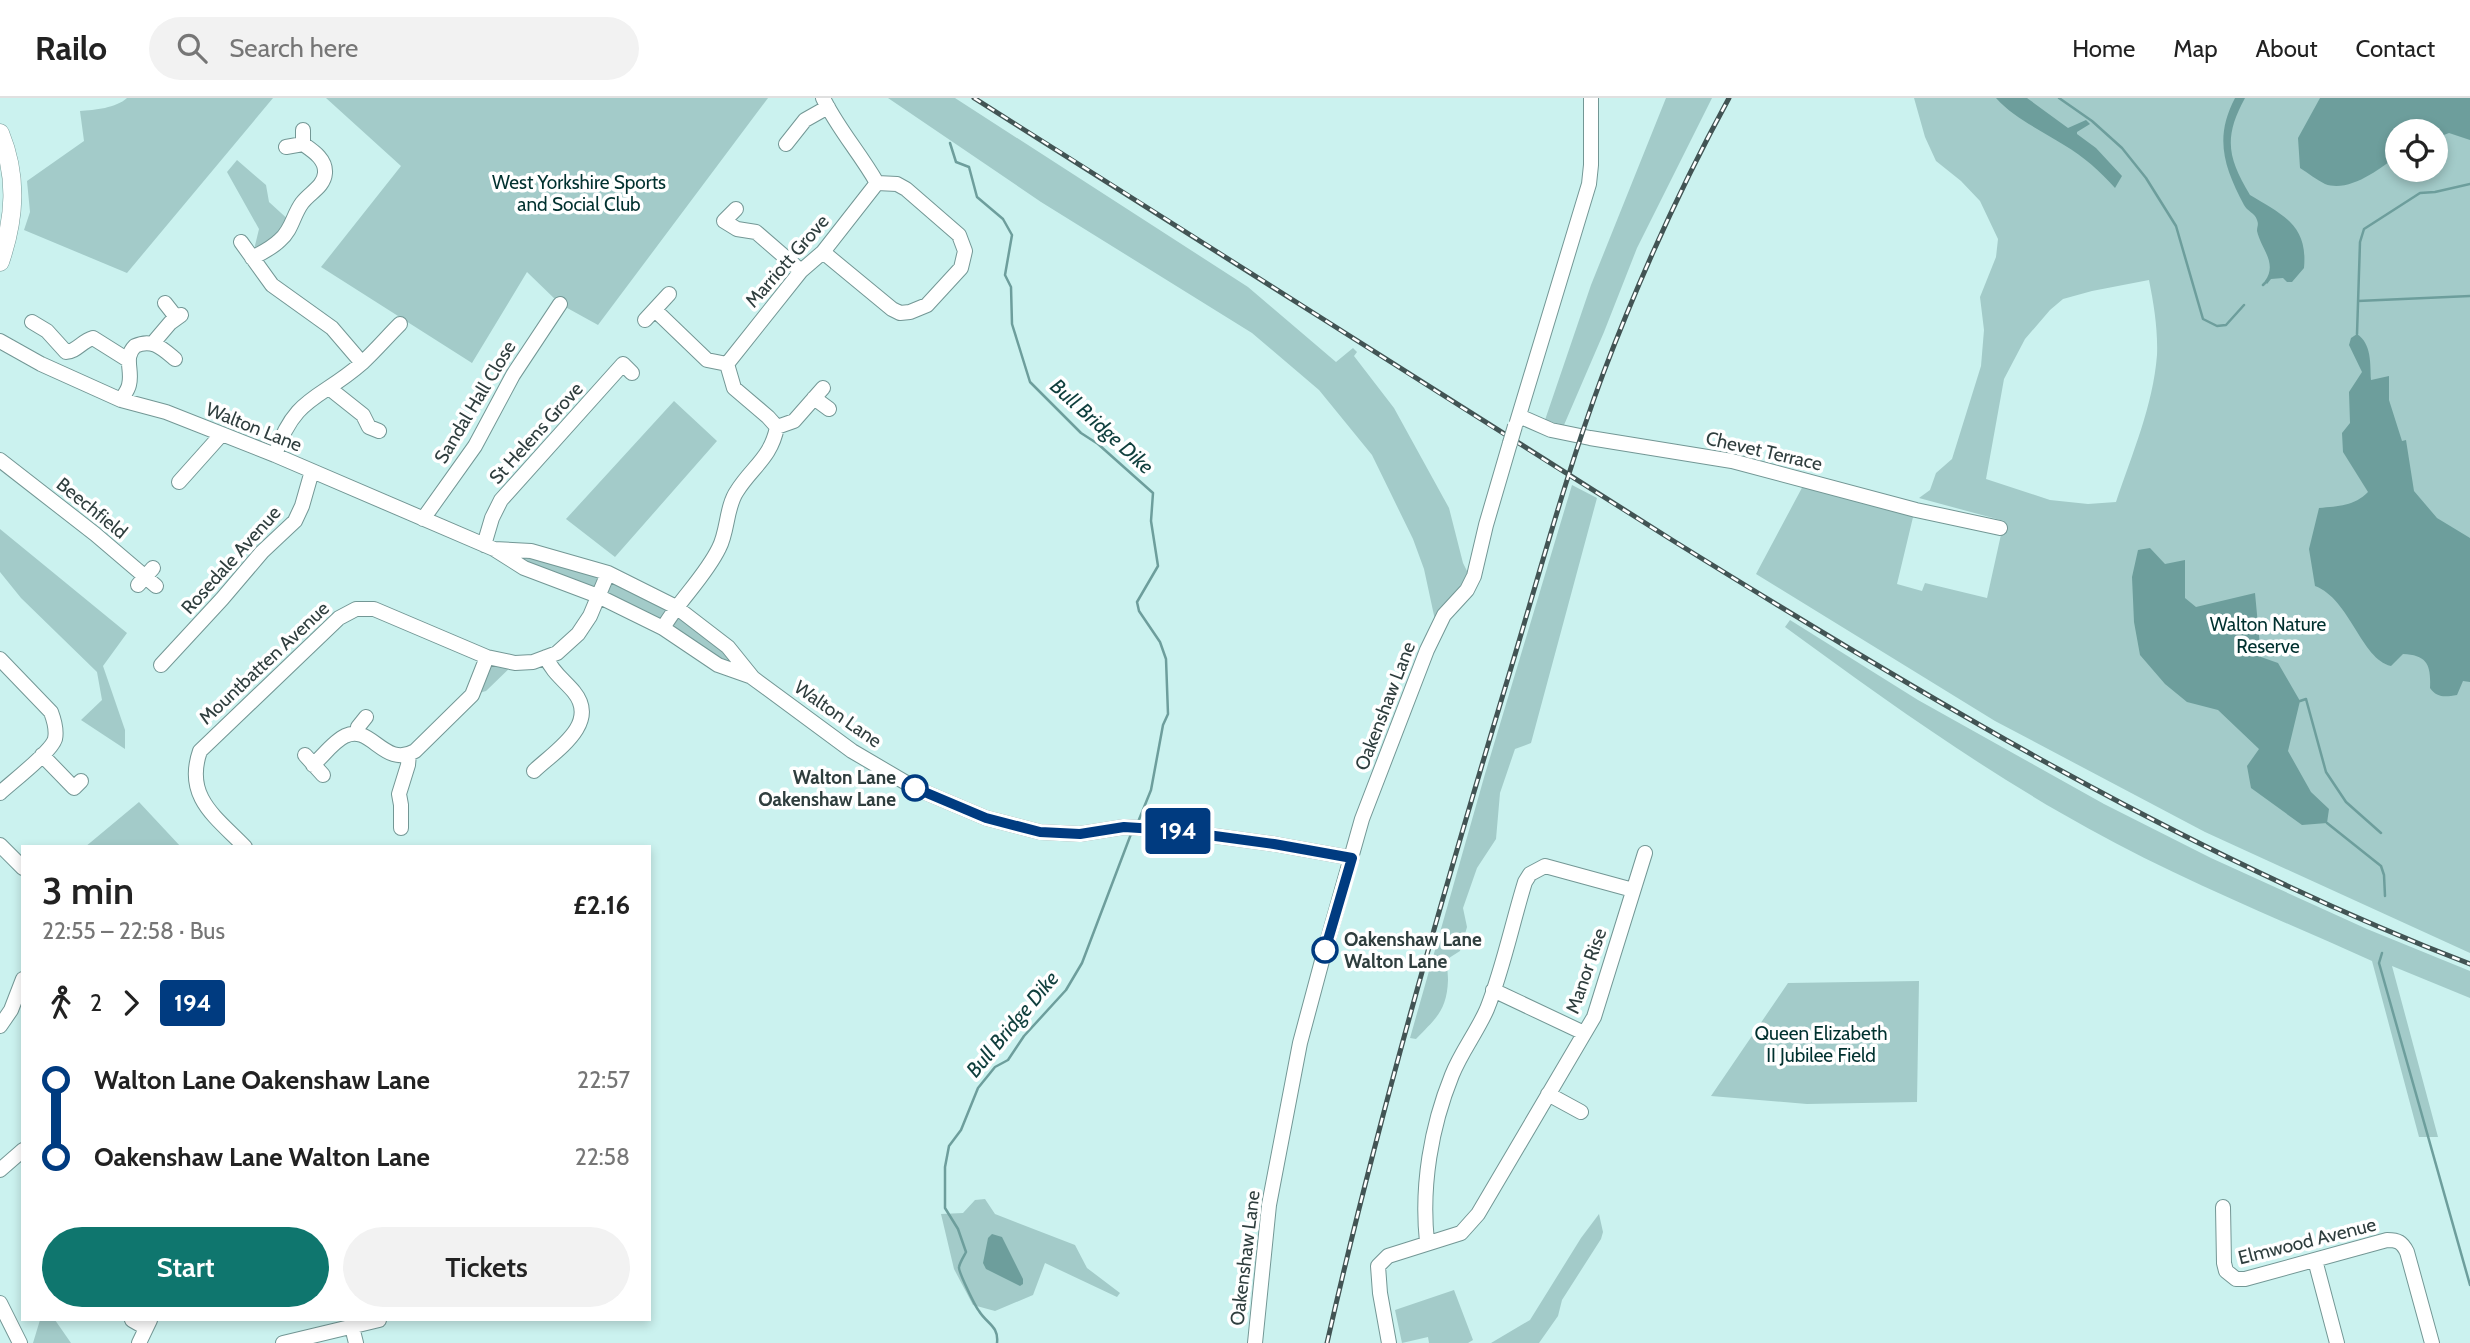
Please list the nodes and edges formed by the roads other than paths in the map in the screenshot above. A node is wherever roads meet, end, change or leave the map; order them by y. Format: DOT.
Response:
graph roads {
  1 [pos="1591,98"];
  2 [pos="825,103"];
  3 [pos="0,134"];
  4 [pos="786,144"];
  5 [pos="286,147"];
  6 [pos="877,183"];
  7 [pos="736,209"];
  8 [pos="241,242"];
  9 [pos="822,252"];
  10 [pos="252,258"];
  11 [pos="0,262"];
  12 [pos="801,271"];
  13 [pos="669,294"];
  14 [pos="165,303"];
  15 [pos="560,304"];
  16 [pos="34,320"];
  17 [pos="400,324"];
  18 [pos="0,341"];
  19 [pos="153,343"];
  20 [pos="174,359"];
  21 [pos="128,360"];
  22 [pos="362,363"];
  23 [pos="727,364"];
  24 [pos="632,373"];
  25 [pos="329,388"];
  26 [pos="121,400"];
  27 [pos="829,409"];
  28 [pos="1517,421"];
  29 [pos="776,428"];
  30 [pos="379,431"];
  31 [pos="221,435"];
  32 [pos="275,455"];
  33 [pos="0,460"];
  34 [pos="312,471"];
  35 [pos="179,482"];
  36 [pos="423,519"];
  37 [pos="2000,528"];
  38 [pos="489,547"];
  39 [pos="608,573"];
  40 [pos="148,579"];
  41 [pos="598,596"];
  42 [pos="676,607"];
  43 [pos="663,628"];
  44 [pos="487,657"];
  45 [pos="546,657"];
  46 [pos="0,659"];
  47 [pos="160,667"];
  48 [pos="753,678"];
  49 [pos="366,717"];
  50 [pos="358,733"];
  51 [pos="409,754"];
  52 [pos="42,755"];
  53 [pos="314,765"];
  54 [pos="534,771"];
  55 [pos="81,781"];
  56 [pos="0,793"];
  57 [pos="401,828"];
  58 [pos="0,845"];
  59 [pos="243,845"];
  60 [pos="1645,853"];
  61 [pos="1352,858"];
  62 [pos="21,867"];
  63 [pos="1633,890"];
  64 [pos="21,984"];
  65 [pos="1493,990"];
  66 [pos="0,1026"];
  67 [pos="1584,1033"];
  68 [pos="1548,1094"];
  69 [pos="1581,1112"];
  70 [pos="21,1152"];
  71 [pos="0,1170"];
  72 [pos="2223,1203"];
  73 [pos="1427,1242"];
  74 [pos="2315,1260"];
  75 [pos="0,1303"];
  76 [pos="374,1321"];
  77 [pos="148,1324"];
  78 [pos="352,1326"];
  79 [pos="24,1341"];
  80 [pos="139,1343"];
  81 [pos="283,1343"];
  82 [pos="356,1343"];
  83 [pos="1255,1343"];
  84 [pos="1389,1343"];
  85 [pos="2336,1343"];
  86 [pos="2432,1343"];
  1 -- 28 [label="street, Oakenshaw Lane"];
  2 -- 4 [label="street"];
  2 -- 6 [label="street"];
  3 -- 11 [label="main road"];
  5 -- 10 [label="street"];
  6 -- 9 [label="street, Marriott Grove"];
  6 -- 9 [label="street"];
  7 -- 12 [label="street"];
  8 -- 10 [label="street"];
  9 -- 12 [label="street, Marriott Grove"];
  10 -- 22 [label="street"];
  12 -- 23 [label="street, Marriott Grove"];
  13 -- 23 [label="street"];
  14 -- 19 [label="street"];
  15 -- 36 [label="street, Sandal Hall Close"];
  16 -- 21 [label="street"];
  17 -- 22 [label="street"];
  18 -- 26 [label="street, Walton Lane"];
  19 -- 20 [label="street"];
  19 -- 21 [label="street"];
  21 -- 26 [label="street"];
  22 -- 25 [label="street"];
  23 -- 29 [label="street"];
  24 -- 38 [label="street, St Helens Grove"];
  25 -- 30 [label="street"];
  25 -- 32 [label="street"];
  26 -- 31 [label="street, Walton Lane"];
  27 -- 29 [label="street"];
  28 -- 37 [label="street, Chevet Terrace"];
  28 -- 61 [label="street, Oakenshaw Lane, bridge"];
  29 -- 42 [label="street"];
  31 -- 32 [label="street, Walton Lane"];
  31 -- 35 [label="street"];
  32 -- 34 [label="street, Walton Lane"];
  33 -- 40 [label="street, Beechfield"];
  34 -- 36 [label="street, Walton Lane"];
  34 -- 47 [label="street, Rosedale Avenue"];
  36 -- 38 [label="street, Walton Lane"];
  38 -- 39 [label="street, Walton Lane"];
  38 -- 41 [label="street, Walton Lane"];
  39 -- 41 [label="street, Mountbatten Avenue"];
  39 -- 42 [label="street, Walton Lane"];
  41 -- 43 [label="street, Walton Lane"];
  41 -- 45 [label="street, Mountbatten Avenue"];
  42 -- 43 [label="street"];
  42 -- 48 [label="street, Walton Lane"];
  43 -- 48 [label="street, Walton Lane"];
  44 -- 45 [label="street, Mountbatten Avenue"];
  44 -- 51 [label="street"];
  44 -- 59 [label="street, Mountbatten Avenue"];
  45 -- 54 [label="street"];
  46 -- 52 [label="street"];
  48 -- 61 [label="street, Walton Lane"];
  49 -- 50 [label="street"];
  50 -- 51 [label="street"];
  50 -- 53 [label="street"];
  51 -- 57 [label="street"];
  52 -- 55 [label="street"];
  52 -- 56 [label="street"];
  58 -- 62 [label="street"];
  60 -- 63 [label="street, Manor Rise"];
  61 -- 83 [label="street, Oakenshaw Lane"];
  63 -- 65 [label="street"];
  63 -- 67 [label="street, Manor Rise"];
  64 -- 66 [label="street"];
  65 -- 67 [label="street"];
  65 -- 73 [label="street"];
  67 -- 68 [label="street, Manor Rise"];
  68 -- 69 [label="street"];
  68 -- 73 [label="street, Manor Rise"];
  70 -- 71 [label="street"];
  72 -- 74 [label="street, Elmwood Avenue"];
  73 -- 84 [label="street, Manor Rise"];
  74 -- 85 [label="street"];
  74 -- 86 [label="street, Elmwood Avenue"];
  75 -- 79 [label="street"];
  76 -- 78 [label="street"];
  77 -- 80 [label="street"];
  78 -- 81 [label="street"];
  78 -- 82 [label="street"];
}
